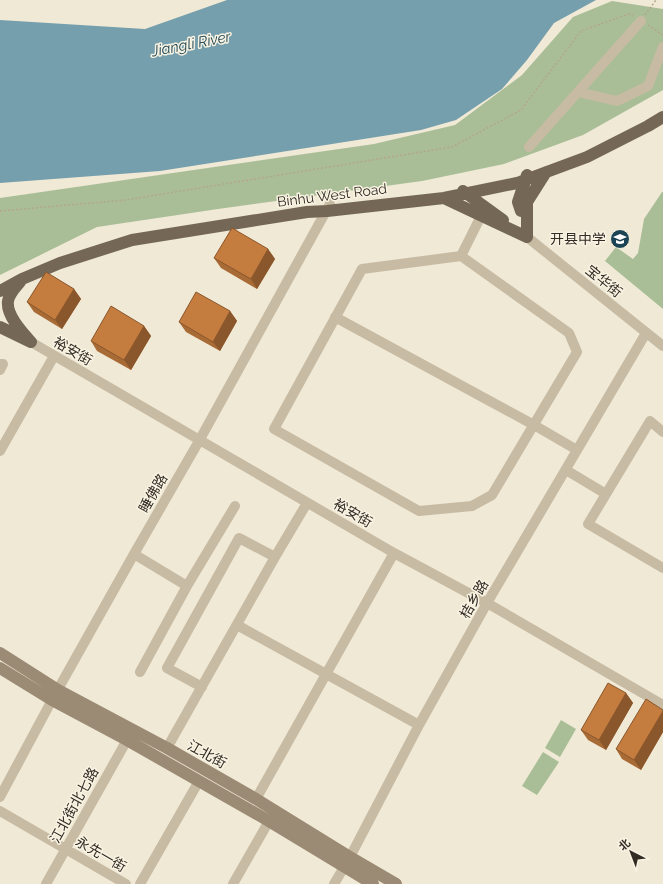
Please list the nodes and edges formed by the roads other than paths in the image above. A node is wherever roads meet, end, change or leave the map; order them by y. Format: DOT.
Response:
graph roads {
  1 [pos="641,21"];
  2 [pos="663,47"];
  3 [pos="578,92"];
  4 [pos="663,110"];
  5 [pos="663,117"];
  6 [pos="529,147"];
  7 [pos="546,172"];
  8 [pos="527,176"];
  9 [pos="463,191"];
  10 [pos="444,198"];
  11 [pos="328,207"];
  12 [pos="481,216"];
  13 [pos="527,237"];
  14 [pos="461,256"];
  15 [pos="22,280"];
  16 [pos="0,283"];
  17 [pos="0,291"];
  18 [pos="335,317"];
  19 [pos="0,327"];
  20 [pos="646,333"];
  21 [pos="31,342"];
  22 [pos="663,346"];
  23 [pos="54,356"];
  24 [pos="0,364"];
  25 [pos="0,370"];
  26 [pos="534,426"];
  27 [pos="663,432"];
  28 [pos="199,441"];
  29 [pos="577,450"];
  30 [pos="0,451"];
  31 [pos="566,470"];
  32 [pos="606,494"];
  33 [pos="307,503"];
  34 [pos="235,506"];
  35 [pos="394,553"];
  36 [pos="134,554"];
  37 [pos="275,557"];
  38 [pos="663,568"];
  39 [pos="187,586"];
  40 [pos="487,603"];
  41 [pos="237,625"];
  42 [pos="0,653"];
  43 [pos="0,668"];
  44 [pos="140,672"];
  45 [pos="325,674"];
  46 [pos="202,687"];
  47 [pos="55,695"];
  48 [pos="663,705"];
  49 [pos="420,725"];
  50 [pos="127,740"];
  51 [pos="167,748"];
  52 [pos="198,782"];
  53 [pos="0,797"];
  54 [pos="256,799"];
  55 [pos="0,811"];
  56 [pos="269,821"];
  57 [pos="65,850"];
  58 [pos="347,862"];
  59 [pos="46,884"];
  60 [pos="126,884"];
  61 [pos="140,884"];
  62 [pos="233,884"];
  63 [pos="334,884"];
  64 [pos="372,884"];
  65 [pos="396,884"];
  1 -- 3 [label="street"];
  2 -- 3 [label="street"];
  3 -- 6 [label="street"];
  4 -- 8 [label="main road, Binhu West Road"];
  5 -- 7 [label="main road, Binhu West Road"];
  7 -- 8 [label="main road, Binhu West Road"];
  7 -- 13 [label="main road"];
  8 -- 9 [label="main road, Binhu West Road"];
  8 -- 13 [label="main road"];
  9 -- 10 [label="main road, Binhu West Road"];
  9 -- 11 [label="main road, Binhu West Road"];
  9 -- 13 [label="main road"];
  10 -- 11 [label="main road, Binhu West Road"];
  10 -- 12 [label="main road"];
  11 -- 15 [label="main road, Binhu West Road"];
  11 -- 16 [label="main road, Binhu West Road"];
  11 -- 28 [label="street, 睡佛路"];
  12 -- 13 [label="main road"];
  12 -- 14 [label="street"];
  13 -- 20 [label="street, 宝华街"];
  14 -- 18 [label="street"];
  14 -- 26 [label="street"];
  15 -- 17 [label="main road, Binhu West Road"];
  15 -- 21 [label="main road"];
  18 -- 26 [label="street"];
  18 -- 26 [label="street"];
  19 -- 21 [label="main road"];
  20 -- 22 [label="street, 宝华街"];
  20 -- 29 [label="street, 桔乡路"];
  21 -- 23 [label="street, 裕安街"];
  23 -- 28 [label="street, 裕安街"];
  23 -- 30 [label="street"];
  24 -- 25 [label="street"];
  26 -- 29 [label="street"];
  27 -- 32 [label="street"];
  28 -- 33 [label="street, 裕安街"];
  28 -- 36 [label="street, 睡佛路"];
  29 -- 31 [label="street, 桔乡路"];
  31 -- 32 [label="street"];
  31 -- 40 [label="street, 桔乡路"];
  32 -- 38 [label="street"];
  33 -- 35 [label="street, 裕安街"];
  33 -- 37 [label="street"];
  34 -- 39 [label="street"];
  35 -- 40 [label="street, 裕安街"];
  35 -- 45 [label="street"];
  36 -- 39 [label="street"];
  36 -- 47 [label="street, 睡佛路"];
  37 -- 41 [label="street"];
  37 -- 46 [label="street"];
  39 -- 44 [label="street"];
  40 -- 48 [label="street, 裕安街"];
  40 -- 49 [label="street, 桔乡路"];
  41 -- 45 [label="street"];
  41 -- 46 [label="street"];
  42 -- 47 [label="main road, 江北街"];
  43 -- 47 [label="main road, 江北街"];
  45 -- 49 [label="street"];
  45 -- 54 [label="street"];
  46 -- 51 [label="street"];
  47 -- 50 [label="main road, 江北街"];
  47 -- 51 [label="main road, 江北街"];
  47 -- 53 [label="street, 睡佛路"];
  49 -- 58 [label="street, 桔乡路"];
  50 -- 52 [label="main road, 江北街"];
  50 -- 57 [label="street, 江北街北七路"];
  51 -- 54 [label="main road, 江北街"];
  52 -- 56 [label="main road, 江北街"];
  52 -- 61 [label="street"];
  54 -- 58 [label="main road, 江北街"];
  55 -- 57 [label="street, 永先一街"];
  56 -- 58 [label="main road, 江北街"];
  56 -- 62 [label="street"];
  57 -- 59 [label="street, 江北街北七路"];
  57 -- 60 [label="street, 永先一街"];
  58 -- 63 [label="street, 桔乡路"];
  58 -- 64 [label="main road, 江北街"];
  58 -- 65 [label="main road, 江北街"];
}
